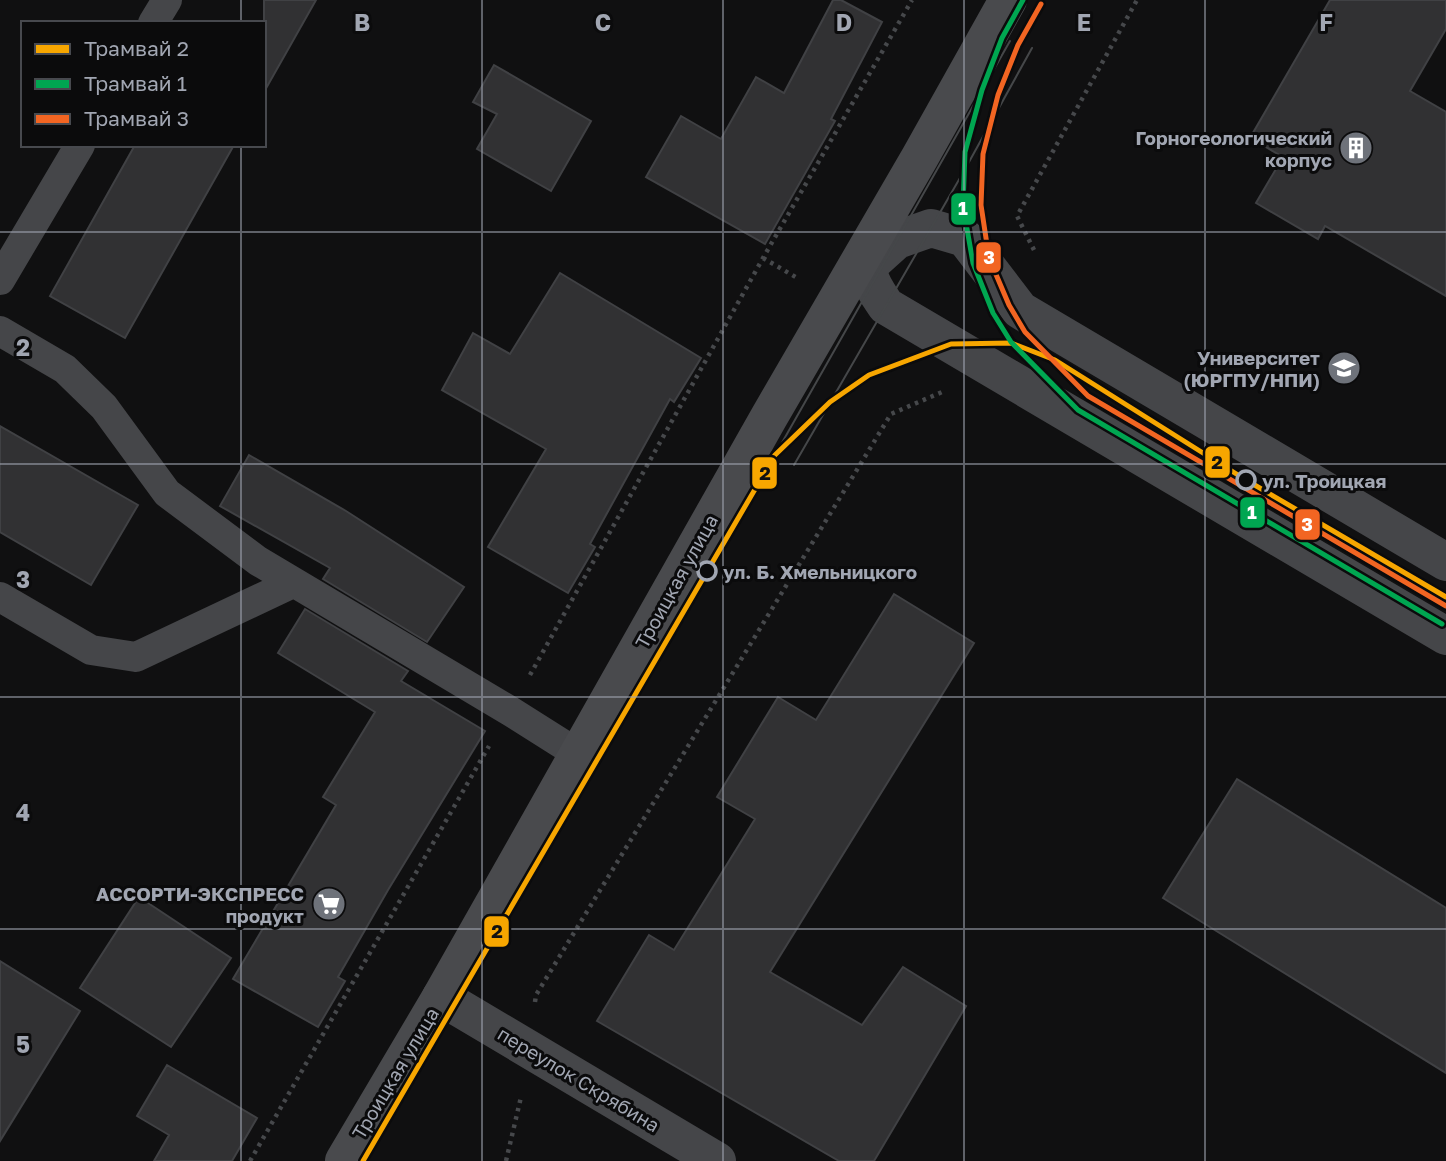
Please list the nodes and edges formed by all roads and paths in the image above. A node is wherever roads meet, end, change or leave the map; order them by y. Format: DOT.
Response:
graph roads {
  1 [pos="167,0"];
  2 [pos="912,0"];
  3 [pos="1007,0"];
  4 [pos="1137,0"];
  5 [pos="154,21"];
  6 [pos="79,147"];
  7 [pos="1038,258"];
  8 [pos="856,277"];
  9 [pos="0,280"];
  10 [pos="0,331"];
  11 [pos="946,391"];
  12 [pos="1446,562"];
  13 [pos="293,583"];
  14 [pos="0,597"];
  15 [pos="1446,636"];
  16 [pos="510,710"];
  17 [pos="578,754"];
  18 [pos="440,997"];
  19 [pos="532,1051"];
  20 [pos="250,1161"];
  21 [pos="344,1161"];
  22 [pos="506,1161"];
  23 [pos="717,1161"];
  1 -- 5 [label="lane"];
  2 -- 16 [label="path"];
  3 -- 8 [label="street, Троицкая улица"];
  4 -- 7 [label="path"];
  6 -- 9 [label="lane"];
  8 -- 12 [label="street"];
  8 -- 15 [label="street"];
  8 -- 17 [label="street, Троицкая улица"];
  10 -- 13 [label="lane"];
  11 -- 19 [label="path"];
  13 -- 14 [label="lane"];
  13 -- 16 [label="lane"];
  16 -- 17 [label="lane"];
  16 -- 20 [label="path"];
  17 -- 18 [label="street, Троицкая улица"];
  18 -- 19 [label="street, переулок Скрябина"];
  18 -- 21 [label="street, Троицкая улица"];
  19 -- 22 [label="path"];
  19 -- 23 [label="street, переулок Скрябина"];
}
